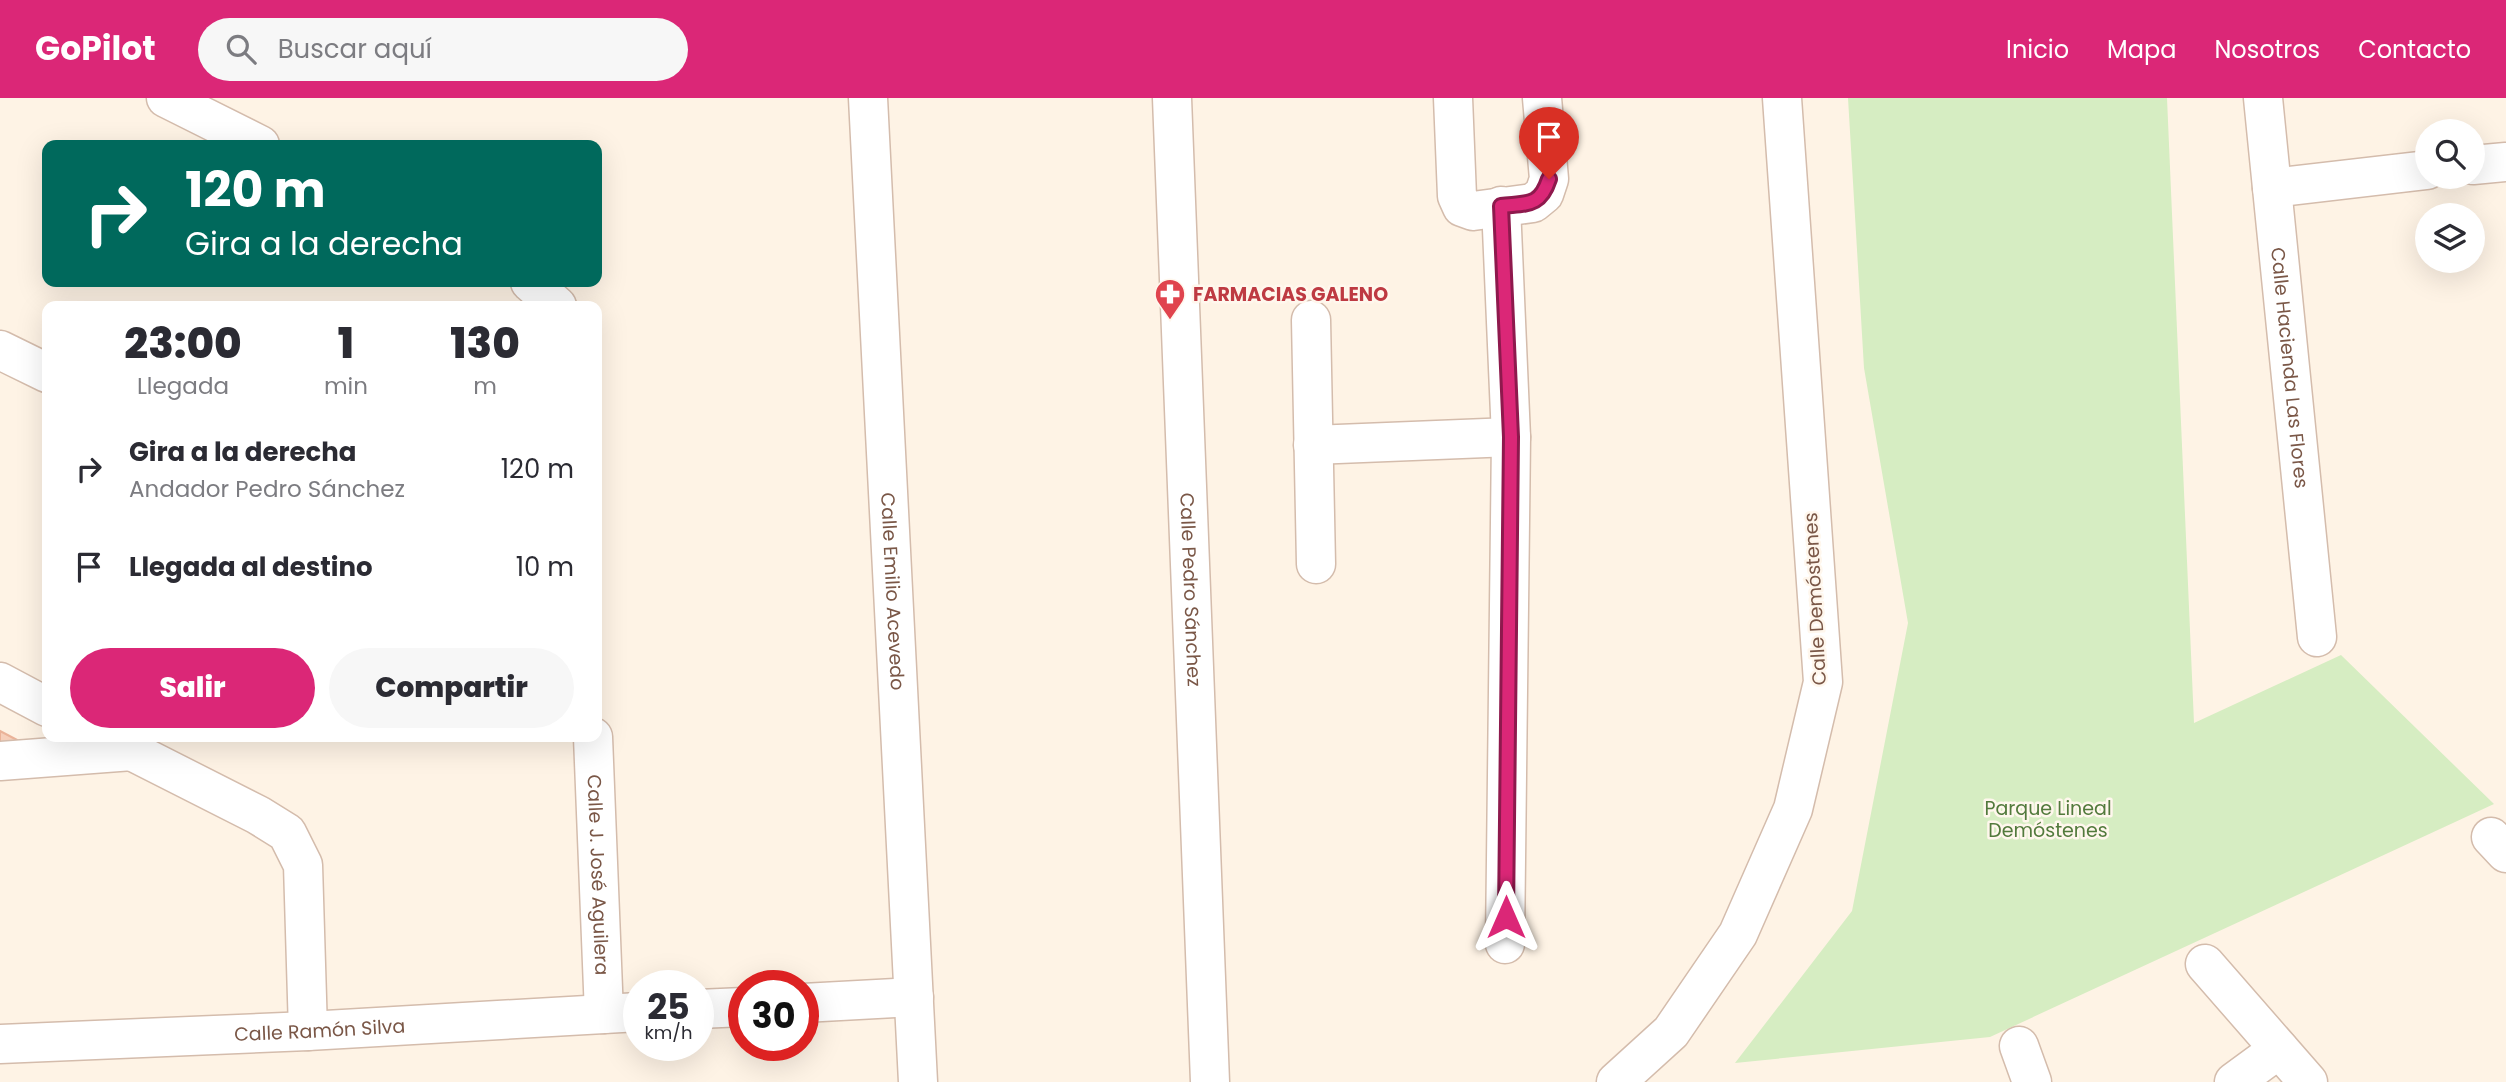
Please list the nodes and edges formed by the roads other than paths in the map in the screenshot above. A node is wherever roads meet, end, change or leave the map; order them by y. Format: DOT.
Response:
graph roads {
  1 [pos="166,98"];
  2 [pos="1172,98"];
  3 [pos="1453,98"];
  4 [pos="1542,98"];
  5 [pos="1782,98"];
  6 [pos="2263,98"];
  7 [pos="866,99"];
  8 [pos="250,140"];
  9 [pos="2506,162"];
  10 [pos="2485,164"];
  11 [pos="2415,171"];
  12 [pos="2272,188"];
  13 [pos="1501,206"];
  14 [pos="536,287"];
  15 [pos="552,301"];
  16 [pos="1311,320"];
  17 [pos="0,350"];
  18 [pos="42,371"];
  19 [pos="1511,437"];
  20 [pos="1313,445"];
  21 [pos="1316,564"];
  22 [pos="2317,637"];
  23 [pos="0,682"];
  24 [pos="42,704"];
  25 [pos="594,742"];
  26 [pos="118,744"];
  27 [pos="0,761"];
  28 [pos="1505,944"];
  29 [pos="2205,964"];
  30 [pos="914,997"];
  31 [pos="819,1002"];
  32 [pos="621,1014"];
  33 [pos="308,1031"];
  34 [pos="0,1044"];
  35 [pos="2019,1046"];
  36 [pos="2279,1049"];
  37 [pos="918,1082"];
  38 [pos="1210,1082"];
  39 [pos="1616,1082"];
  40 [pos="2032,1082"];
  41 [pos="2234,1082"];
  42 [pos="2308,1082"];
  1 -- 8 [label="street"];
  2 -- 38 [label="street, Calle Pedro Sánchez"];
  3 -- 13 [label="street"];
  4 -- 13 [label="street"];
  5 -- 39 [label="street, Calle Demóstenes"];
  6 -- 12 [label="street, Calle Hacienda Las Flores"];
  7 -- 30 [label="street, Calle Emilio Acevedo"];
  9 -- 10 [label="street"];
  11 -- 12 [label="street"];
  12 -- 22 [label="street, Calle Hacienda Las Flores"];
  13 -- 19 [label="street"];
  14 -- 15 [label="street"];
  16 -- 20 [label="street"];
  17 -- 18 [label="street"];
  19 -- 20 [label="street"];
  19 -- 28 [label="street"];
  20 -- 21 [label="street"];
  23 -- 24 [label="street"];
  25 -- 32 [label="street, Calle J. José Aguilera"];
  26 -- 27 [label="street"];
  26 -- 33 [label="street"];
  29 -- 36 [label="street"];
  30 -- 31 [label="street"];
  30 -- 37 [label="street, Calle Emilio Acevedo"];
  32 -- 33 [label="street, Calle Ramón Silva"];
  33 -- 34 [label="street, Calle Ramón Silva"];
  35 -- 40 [label="street"];
  36 -- 41 [label="street"];
  36 -- 42 [label="street"];
}
